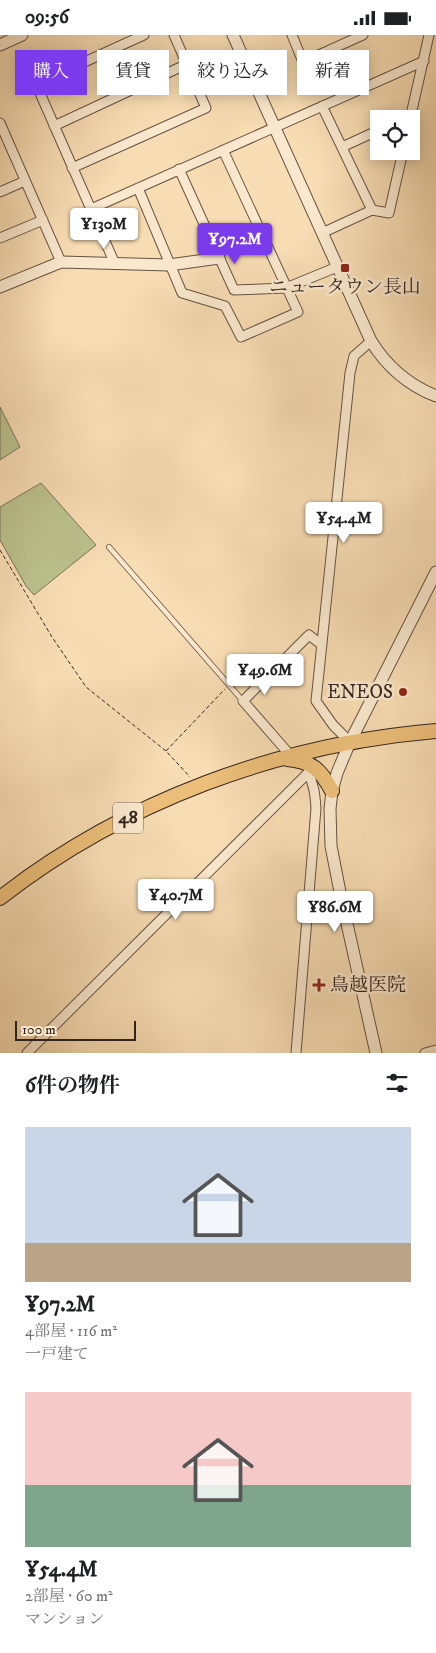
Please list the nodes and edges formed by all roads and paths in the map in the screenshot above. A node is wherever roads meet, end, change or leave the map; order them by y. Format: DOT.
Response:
graph roads {
  1 [pos="22,35"];
  2 [pos="144,35"];
  3 [pos="174,35"];
  4 [pos="233,35"];
  5 [pos="292,35"];
  6 [pos="363,35"];
  7 [pos="429,35"];
  8 [pos="0,45"];
  9 [pos="181,50"];
  10 [pos="424,61"];
  11 [pos="179,68"];
  12 [pos="200,95"];
  13 [pos="322,106"];
  14 [pos="410,110"];
  15 [pos="0,123"];
  16 [pos="54,126"];
  17 [pos="274,127"];
  18 [pos="370,134"];
  19 [pos="4,143"];
  20 [pos="342,147"];
  21 [pos="223,150"];
  22 [pos="401,160"];
  23 [pos="72,167"];
  24 [pos="179,169"];
  25 [pos="25,181"];
  26 [pos="138,188"];
  27 [pos="0,192"];
  28 [pos="91,209"];
  29 [pos="372,210"];
  30 [pos="42,220"];
  31 [pos="322,233"];
  32 [pos="0,238"];
  33 [pos="219,257"];
  34 [pos="62,263"];
  35 [pos="115,264"];
  36 [pos="169,265"];
  37 [pos="337,267"];
  38 [pos="0,287"];
  39 [pos="286,289"];
  40 [pos="371,341"];
  41 [pos="436,396"];
  42 [pos="109,547"];
  43 [pos="0,550"];
  44 [pos="436,572"];
  45 [pos="322,645"];
  46 [pos="229,685"];
  47 [pos="243,701"];
  48 [pos="436,731"];
  49 [pos="350,742"];
  50 [pos="166,751"];
  51 [pos="286,757"];
  52 [pos="201,786"];
  53 [pos="332,791"];
  54 [pos="316,808"];
  55 [pos="330,809"];
  56 [pos="0,898"];
  57 [pos="436,1050"];
  58 [pos="27,1053"];
  59 [pos="296,1053"];
  60 [pos="376,1053"];
  61 [pos="425,1053"];
  1 -- 8 [label="street"];
  2 -- 16 [label="street"];
  3 -- 9 [label="street"];
  4 -- 17 [label="street"];
  5 -- 6 [label="street"];
  7 -- 10 [label="street"];
  10 -- 13 [label="street"];
  10 -- 14 [label="street"];
  11 -- 16 [label="street"];
  12 -- 23 [label="street"];
  13 -- 17 [label="street"];
  13 -- 20 [label="street"];
  15 -- 19 [label="street"];
  16 -- 23 [label="street"];
  17 -- 21 [label="street"];
  17 -- 31 [label="street"];
  18 -- 20 [label="street"];
  19 -- 25 [label="street"];
  20 -- 29 [label="street"];
  21 -- 24 [label="street"];
  21 -- 39 [label="street"];
  22 -- 29 [label="street"];
  23 -- 28 [label="street"];
  24 -- 26 [label="street"];
  24 -- 33 [label="street"];
  25 -- 27 [label="street"];
  25 -- 30 [label="street"];
  26 -- 28 [label="street"];
  26 -- 36 [label="street"];
  28 -- 35 [label="street"];
  29 -- 31 [label="street"];
  30 -- 32 [label="street"];
  30 -- 34 [label="street"];
  31 -- 37 [label="street"];
  33 -- 36 [label="street"];
  33 -- 39 [label="street"];
  34 -- 35 [label="street"];
  34 -- 38 [label="street"];
  35 -- 36 [label="street"];
  36 -- 39 [label="street"];
  37 -- 39 [label="street"];
  37 -- 40 [label="street"];
  40 -- 41 [label="street"];
  40 -- 45 [label="street"];
  42 -- 46 [label="lane"];
  43 -- 50 [label="path"];
  44 -- 49 [label="street"];
  45 -- 47 [label="street"];
  45 -- 49 [label="street"];
  46 -- 47 [label="lane"];
  46 -- 50 [label="path"];
  47 -- 51 [label="street"];
  48 -- 49 [label="main road, 48"];
  49 -- 51 [label="main road, 48"];
  49 -- 53 [label="street"];
  50 -- 52 [label="path"];
  51 -- 52 [label="main road, 48"];
  51 -- 53 [label="main road"];
  52 -- 56 [label="main road, 48"];
  53 -- 55 [label="street"];
  54 -- 55 [label="street"];
  54 -- 58 [label="street"];
  54 -- 59 [label="street"];
  55 -- 60 [label="street"];
  57 -- 61 [label="street"];
}
